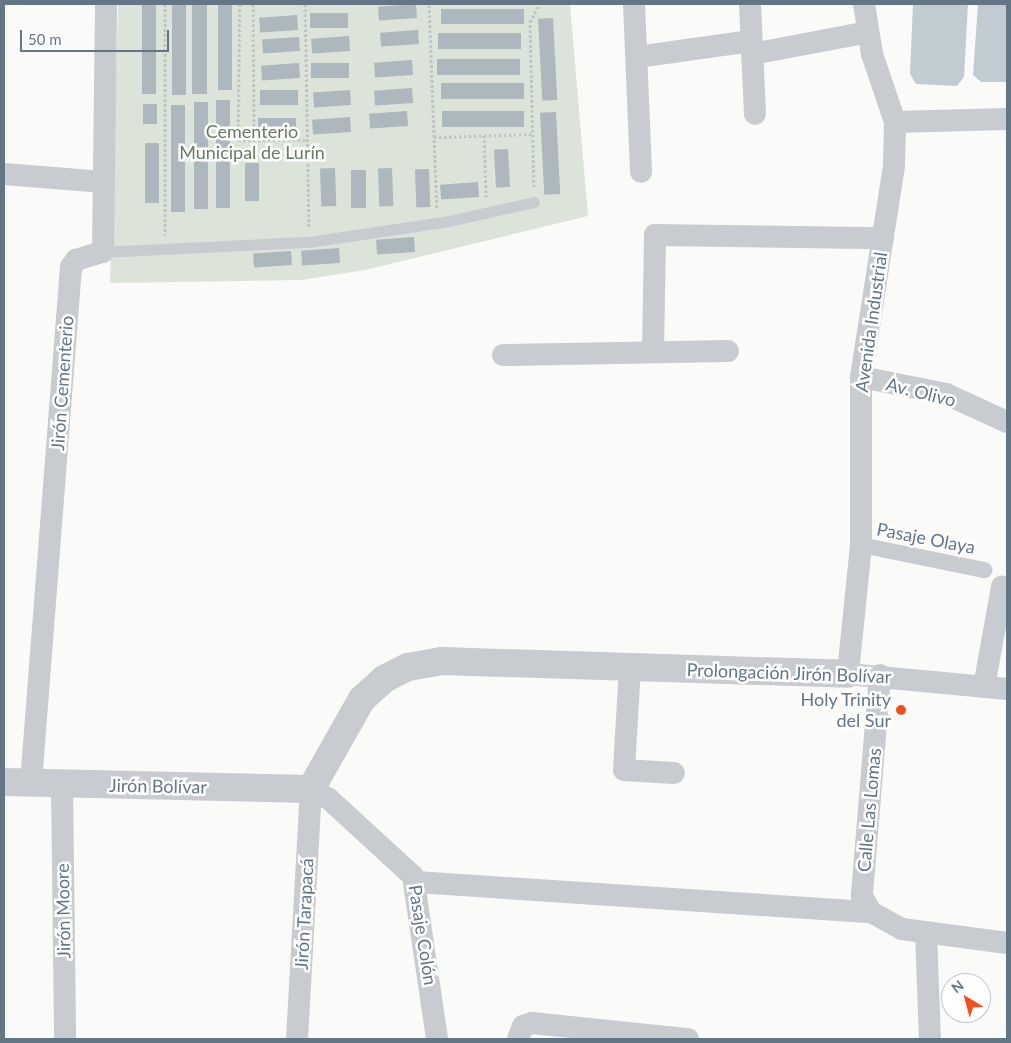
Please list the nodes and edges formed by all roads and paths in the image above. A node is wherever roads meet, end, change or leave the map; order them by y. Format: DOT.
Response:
graph roads {
  1 [pos="106,4"];
  2 [pos="165,4"];
  3 [pos="240,4"];
  4 [pos="252,4"];
  5 [pos="305,4"];
  6 [pos="430,4"];
  7 [pos="634,4"];
  8 [pos="750,4"];
  9 [pos="864,4"];
  10 [pos="539,5"];
  11 [pos="868,32"];
  12 [pos="752,47"];
  13 [pos="637,57"];
  14 [pos="755,114"];
  15 [pos="1007,119"];
  16 [pos="895,122"];
  17 [pos="533,134"];
  18 [pos="484,135"];
  19 [pos="434,137"];
  20 [pos="254,140"];
  21 [pos="308,140"];
  22 [pos="641,172"];
  23 [pos="4,174"];
  24 [pos="104,182"];
  25 [pos="534,202"];
  26 [pos="486,212"];
  27 [pos="437,223"];
  28 [pos="883,238"];
  29 [pos="309,242"];
  30 [pos="165,251"];
  31 [pos="99,252"];
  32 [pos="728,350"];
  33 [pos="653,352"];
  34 [pos="503,355"];
  35 [pos="861,377"];
  36 [pos="1007,422"];
  37 [pos="861,545"];
  38 [pos="984,570"];
  39 [pos="1007,588"];
  40 [pos="630,668"];
  41 [pos="848,674"];
  42 [pos="880,675"];
  43 [pos="984,687"];
  44 [pos="1007,689"];
  45 [pos="674,773"];
  46 [pos="4,782"];
  47 [pos="31,783"];
  48 [pos="62,784"];
  49 [pos="312,790"];
  50 [pos="416,882"];
  51 [pos="871,912"];
  52 [pos="926,932"];
  53 [pos="1007,943"];
  54 [pos="520,1033"];
  55 [pos="655,1037"];
  56 [pos="65,1039"];
  57 [pos="297,1039"];
  58 [pos="437,1039"];
  59 [pos="688,1039"];
  60 [pos="930,1039"];
  1 -- 24 [label="street"];
  2 -- 30 [label="path"];
  3 -- 20 [label="path"];
  4 -- 20 [label="path"];
  5 -- 21 [label="path"];
  6 -- 19 [label="path"];
  7 -- 13 [label="street"];
  8 -- 12 [label="street"];
  9 -- 11 [label="street, Avenida Industrial"];
  10 -- 17 [label="path"];
  11 -- 12 [label="street"];
  11 -- 16 [label="street, Avenida Industrial"];
  12 -- 13 [label="street"];
  12 -- 14 [label="street"];
  13 -- 22 [label="street"];
  15 -- 16 [label="street"];
  16 -- 28 [label="street, Avenida Industrial"];
  17 -- 18 [label="path"];
  17 -- 25 [label="path"];
  18 -- 19 [label="path"];
  18 -- 26 [label="path"];
  19 -- 27 [label="path"];
  20 -- 21 [label="path"];
  21 -- 29 [label="path"];
  23 -- 24 [label="street"];
  24 -- 31 [label="street"];
  25 -- 26 [label="lane"];
  26 -- 27 [label="lane"];
  27 -- 29 [label="lane"];
  28 -- 33 [label="street"];
  28 -- 35 [label="street, Avenida Industrial"];
  29 -- 30 [label="lane"];
  30 -- 31 [label="lane"];
  31 -- 47 [label="street, Jirón Cementerio"];
  32 -- 33 [label="street"];
  33 -- 34 [label="street"];
  35 -- 36 [label="street, Av. Olivo"];
  35 -- 37 [label="street, Avenida Industrial"];
  37 -- 38 [label="street, Pasaje Olaya"];
  37 -- 41 [label="street, Avenida Industrial"];
  39 -- 43 [label="street"];
  40 -- 41 [label="street, Prolongación Jirón Bolívar"];
  40 -- 45 [label="street"];
  40 -- 49 [label="street, Prolongación Jirón Bolívar"];
  41 -- 42 [label="street, Prolongación Jirón Bolívar"];
  42 -- 43 [label="street, Prolongación Jirón Bolívar"];
  42 -- 51 [label="street, Calle Las Lomas"];
  43 -- 44 [label="street, Prolongación Jirón Bolívar"];
  46 -- 47 [label="street, Jirón Bolívar"];
  47 -- 48 [label="street, Jirón Bolívar"];
  48 -- 49 [label="street, Jirón Bolívar"];
  48 -- 56 [label="street, Jirón Moore"];
  49 -- 50 [label="street, Pasaje Colón"];
  49 -- 57 [label="street, Jirón Tarapacá"];
  50 -- 51 [label="street"];
  50 -- 58 [label="street, Pasaje Colón"];
  51 -- 52 [label="street"];
  52 -- 53 [label="street"];
  52 -- 60 [label="street"];
  54 -- 55 [label="street"];
  55 -- 59 [label="street"];
}
